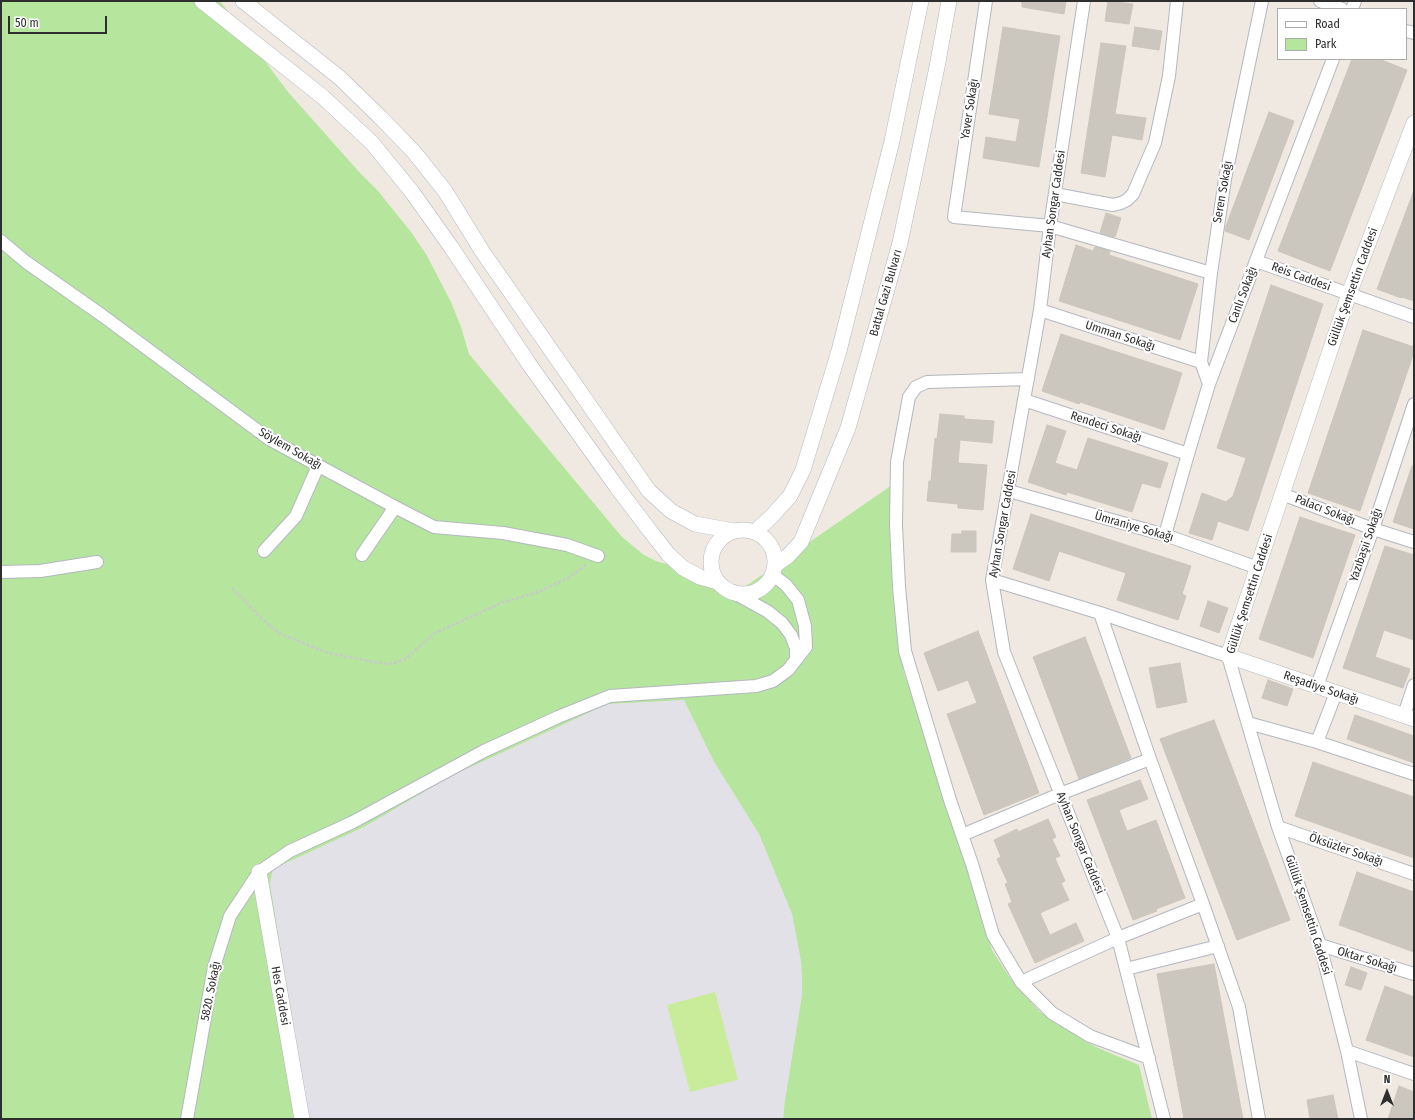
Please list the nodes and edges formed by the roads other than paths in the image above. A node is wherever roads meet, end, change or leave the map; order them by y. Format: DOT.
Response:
graph roads {
  1 [pos="202,1"];
  2 [pos="243,1"];
  3 [pos="921,1"];
  4 [pos="949,1"];
  5 [pos="986,1"];
  6 [pos="1084,1"];
  7 [pos="1177,1"];
  8 [pos="1262,1"];
  9 [pos="1320,1"];
  10 [pos="1339,8"];
  11 [pos="1333,60"];
  12 [pos="1414,123"];
  13 [pos="1055,194"];
  14 [pos="1050,226"];
  15 [pos="1,241"];
  16 [pos="1256,261"];
  17 [pos="1211,273"];
  18 [pos="1349,294"];
  19 [pos="1040,310"];
  20 [pos="1414,317"];
  21 [pos="1201,362"];
  22 [pos="1028,379"];
  23 [pos="1209,384"];
  24 [pos="1024,400"];
  25 [pos="1414,404"];
  26 [pos="1188,454"];
  27 [pos="318,466"];
  28 [pos="1009,491"];
  29 [pos="1282,494"];
  30 [pos="395,507"];
  31 [pos="1373,529"];
  32 [pos="734,531"];
  33 [pos="755,532"];
  34 [pos="1165,535"];
  35 [pos="1414,542"];
  36 [pos="264,551"];
  37 [pos="362,555"];
  38 [pos="598,556"];
  39 [pos="97,562"];
  40 [pos="1258,568"];
  41 [pos="774,570"];
  42 [pos="1,572"];
  43 [pos="992,580"];
  44 [pos="718,582"];
  45 [pos="736,594"];
  46 [pos="1100,612"];
  47 [pos="1228,656"];
  48 [pos="796,660"];
  49 [pos="1414,685"];
  50 [pos="1317,686"];
  51 [pos="1336,693"];
  52 [pos="1409,717"];
  53 [pos="1248,723"];
  54 [pos="1317,742"];
  55 [pos="1150,759"];
  56 [pos="1414,774"];
  57 [pos="1060,794"];
  58 [pos="1278,827"];
  59 [pos="962,835"];
  60 [pos="259,872"];
  61 [pos="1414,874"];
  62 [pos="1203,904"];
  63 [pos="1118,938"];
  64 [pos="1320,945"];
  65 [pos="1218,946"];
  66 [pos="1126,968"];
  67 [pos="1414,974"];
  68 [pos="1021,982"];
  69 [pos="1347,1051"];
  70 [pos="1149,1058"];
  71 [pos="1414,1074"];
  72 [pos="187,1119"];
  73 [pos="302,1119"];
  74 [pos="1164,1119"];
  75 [pos="1259,1119"];
  76 [pos="1361,1119"];
  1 -- 44 [label="street"];
  2 -- 32 [label="street"];
  3 -- 33 [label="street"];
  4 -- 41 [label="street, Battal Gazi Bulvarı"];
  5 -- 14 [label="street, Yaver Sokağı"];
  6 -- 13 [label="street, Ayhan Songar Caddesi"];
  7 -- 13 [label="street"];
  8 -- 17 [label="street, Seren Sokağı"];
  9 -- 10 [label="street"];
  11 -- 16 [label="street, Canlı Sokağı"];
  12 -- 18 [label="street, Güllük Şemsettin Caddesi"];
  13 -- 14 [label="street, Ayhan Songar Caddesi"];
  14 -- 17 [label="street"];
  14 -- 19 [label="street, Ayhan Songar Caddesi"];
  15 -- 27 [label="street, Söylem Sokağı"];
  16 -- 18 [label="street, Reis Caddesi"];
  16 -- 23 [label="street, Canlı Sokağı"];
  17 -- 21 [label="street, Seren Sokağı"];
  18 -- 20 [label="street, Reis Caddesi"];
  18 -- 29 [label="street, Güllük Şemsettin Caddesi"];
  19 -- 21 [label="street, Umman Sokağı"];
  19 -- 22 [label="street, Ayhan Songar Caddesi"];
  21 -- 23 [label="street, Seren Sokağı"];
  22 -- 24 [label="street, Ayhan Songar Caddesi"];
  22 -- 59 [label="street"];
  23 -- 26 [label="street, Canlı Sokağı"];
  24 -- 26 [label="street, Rendeci Sokağı"];
  24 -- 28 [label="street, Ayhan Songar Caddesi"];
  25 -- 31 [label="street, Yazıbaşıi Sokağı"];
  26 -- 34 [label="street, Canlı Sokağı"];
  27 -- 30 [label="street, Söylem Sokağı"];
  27 -- 36 [label="street"];
  28 -- 34 [label="street, Ümraniye Sokağı"];
  28 -- 43 [label="street, Ayhan Songar Caddesi"];
  29 -- 31 [label="street, Palacı Sokağı"];
  29 -- 40 [label="street, Güllük Şemsettin Caddesi"];
  30 -- 37 [label="street"];
  30 -- 38 [label="street, Söylem Sokağı"];
  31 -- 35 [label="street, Palacı Sokağı"];
  31 -- 50 [label="street, Yazıbaşıi Sokağı"];
  32 -- 33 [label="street"];
  32 -- 44 [label="street"];
  33 -- 41 [label="street"];
  34 -- 40 [label="street, Ümraniye Sokağı"];
  39 -- 42 [label="street"];
  40 -- 47 [label="street, Güllük Şemsettin Caddesi"];
  41 -- 45 [label="street"];
  41 -- 48 [label="street"];
  43 -- 46 [label="street"];
  43 -- 57 [label="street, Ayhan Songar Caddesi"];
  44 -- 45 [label="street"];
  45 -- 48 [label="street"];
  46 -- 47 [label="street"];
  46 -- 55 [label="street"];
  47 -- 50 [label="street, Reşadiye Sokağı"];
  47 -- 53 [label="street, Güllük Şemsettin Caddesi"];
  48 -- 60 [label="street"];
  49 -- 52 [label="street"];
  50 -- 51 [label="street, Reşadiye Sokağı"];
  51 -- 52 [label="street, Reşadiye Sokağı"];
  51 -- 54 [label="street"];
  53 -- 54 [label="street"];
  53 -- 58 [label="street, Güllük Şemsettin Caddesi"];
  54 -- 56 [label="street"];
  55 -- 57 [label="street"];
  55 -- 62 [label="street"];
  57 -- 59 [label="street"];
  57 -- 63 [label="street, Ayhan Songar Caddesi"];
  58 -- 61 [label="street, Öksüzler Sokağı"];
  58 -- 64 [label="street, Güllük Şemsettin Caddesi"];
  59 -- 68 [label="street"];
  60 -- 72 [label="street, 5820. Sokağı"];
  60 -- 73 [label="street, Hes Caddesi"];
  62 -- 63 [label="street"];
  62 -- 65 [label="street"];
  63 -- 66 [label="street, Ayhan Songar Caddesi"];
  63 -- 68 [label="street"];
  64 -- 67 [label="street, Oktar Sokağı"];
  64 -- 69 [label="street, Güllük Şemsettin Caddesi"];
  65 -- 66 [label="street"];
  65 -- 75 [label="street"];
  66 -- 70 [label="street, Ayhan Songar Caddesi"];
  68 -- 70 [label="street"];
  69 -- 71 [label="street"];
  69 -- 76 [label="street, Güllük Şemsettin Caddesi"];
  70 -- 74 [label="street, Ayhan Songar Caddesi"];
}
